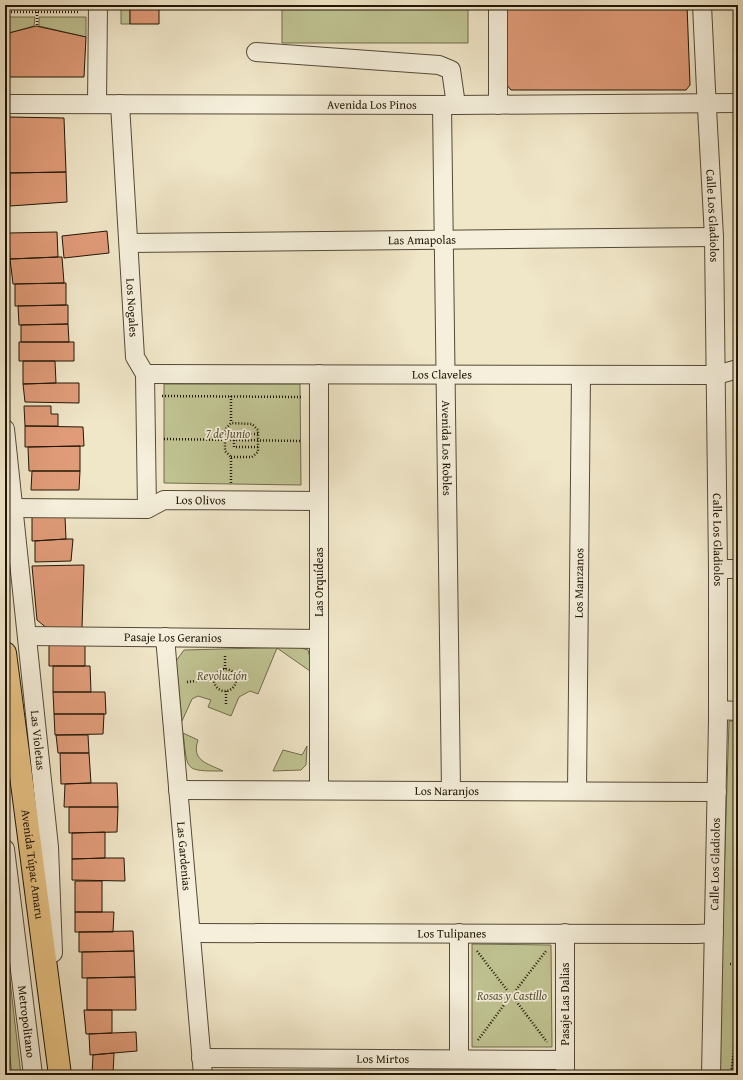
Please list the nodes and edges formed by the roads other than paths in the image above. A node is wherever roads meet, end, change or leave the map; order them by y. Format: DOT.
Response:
graph roads {
  1 [pos="498,5"];
  2 [pos="702,5"];
  3 [pos="98,9"];
  4 [pos="256,52"];
  5 [pos="738,103"];
  6 [pos="5,104"];
  7 [pos="97,104"];
  8 [pos="120,104"];
  9 [pos="707,104"];
  10 [pos="449,105"];
  11 [pos="498,105"];
  12 [pos="714,237"];
  13 [pos="444,240"];
  14 [pos="129,243"];
  15 [pos="738,369"];
  16 [pos="145,374"];
  17 [pos="319,374"];
  18 [pos="445,374"];
  19 [pos="582,375"];
  20 [pos="716,375"];
  21 [pos="5,429"];
  22 [pos="319,501"];
  23 [pos="13,508"];
  24 [pos="147,509"];
  25 [pos="718,569"];
  26 [pos="738,569"];
  27 [pos="27,636"];
  28 [pos="165,637"];
  29 [pos="319,639"];
  30 [pos="5,653"];
  31 [pos="718,710"];
  32 [pos="738,711"];
  33 [pos="178,790"];
  34 [pos="319,790"];
  35 [pos="451,791"];
  36 [pos="577,791"];
  37 [pos="717,792"];
  38 [pos="5,849"];
  39 [pos="190,933"];
  40 [pos="459,933"];
  41 [pos="565,933"];
  42 [pos="714,933"];
  43 [pos="57,1052"];
  44 [pos="460,1059"];
  45 [pos="202,1067"];
  46 [pos="565,1067"];
  47 [pos="33,1075"];
  48 [pos="60,1075"];
  49 [pos="711,1075"];
  1 -- 11 [label="street"];
  2 -- 9 [label="street, Calle Los Gladiolos"];
  3 -- 7 [label="street"];
  4 -- 10 [label="street, Avenida Los Robles"];
  5 -- 9 [label="street, Avenida Los Pinos"];
  6 -- 7 [label="street, Avenida Los Pinos"];
  7 -- 8 [label="street, Avenida Los Pinos"];
  8 -- 10 [label="street, Avenida Los Pinos"];
  8 -- 14 [label="street, Los Nogales"];
  9 -- 11 [label="street, Avenida Los Pinos"];
  9 -- 12 [label="street, Calle Los Gladiolos"];
  10 -- 11 [label="street, Avenida Los Pinos"];
  10 -- 13 [label="street, Avenida Los Robles"];
  12 -- 13 [label="street, Las Amapolas"];
  12 -- 20 [label="street, Calle Los Gladiolos"];
  13 -- 14 [label="street, Las Amapolas"];
  13 -- 18 [label="street, Avenida Los Robles"];
  14 -- 16 [label="street, Los Nogales"];
  15 -- 20 [label="street, Los Claveles"];
  16 -- 17 [label="street, Los Claveles"];
  16 -- 24 [label="street, Los Nogales"];
  17 -- 18 [label="street, Los Claveles"];
  17 -- 22 [label="street, Las Orquídeas"];
  18 -- 19 [label="street, Los Claveles"];
  18 -- 35 [label="street, Avenida Los Robles"];
  19 -- 20 [label="street, Los Claveles"];
  19 -- 36 [label="street, Los Manzanos"];
  20 -- 25 [label="street, Calle Los Gladiolos"];
  21 -- 23 [label="street, Las Violetas"];
  22 -- 24 [label="street, Los Olivos"];
  22 -- 29 [label="street, Las Orquídeas"];
  23 -- 24 [label="street, Los Olivos"];
  23 -- 27 [label="street, Las Violetas"];
  25 -- 26 [label="street"];
  25 -- 31 [label="street, Calle Los Gladiolos"];
  27 -- 28 [label="street, Pasaje Los Geranios"];
  27 -- 43 [label="street, Las Violetas"];
  28 -- 29 [label="street, Pasaje Los Geranios"];
  28 -- 33 [label="street, Las Gardenias"];
  29 -- 34 [label="street, Las Orquídeas"];
  30 -- 43 [label="main road, Avenida Túpac Amaru"];
  31 -- 32 [label="street"];
  31 -- 37 [label="street, Calle Los Gladiolos"];
  33 -- 34 [label="street, Los Naranjos"];
  33 -- 39 [label="street, Las Gardenias"];
  34 -- 35 [label="street, Los Naranjos"];
  35 -- 36 [label="street, Los Naranjos"];
  36 -- 37 [label="street, Los Naranjos"];
  37 -- 42 [label="street, Calle Los Gladiolos"];
  38 -- 47 [label="street, Metropolitano"];
  39 -- 40 [label="street, Los Tulipanes"];
  39 -- 45 [label="street, Las Gardenias"];
  40 -- 41 [label="street, Los Tulipanes"];
  40 -- 44 [label="street"];
  41 -- 42 [label="street, Los Tulipanes"];
  41 -- 46 [label="street, Pasaje Las Dalias"];
  42 -- 49 [label="street, Calle Los Gladiolos"];
  43 -- 48 [label="main road, Avenida Túpac Amaru"];
  44 -- 45 [label="street, Los Mirtos"];
  44 -- 46 [label="street, Los Mirtos"];
}
